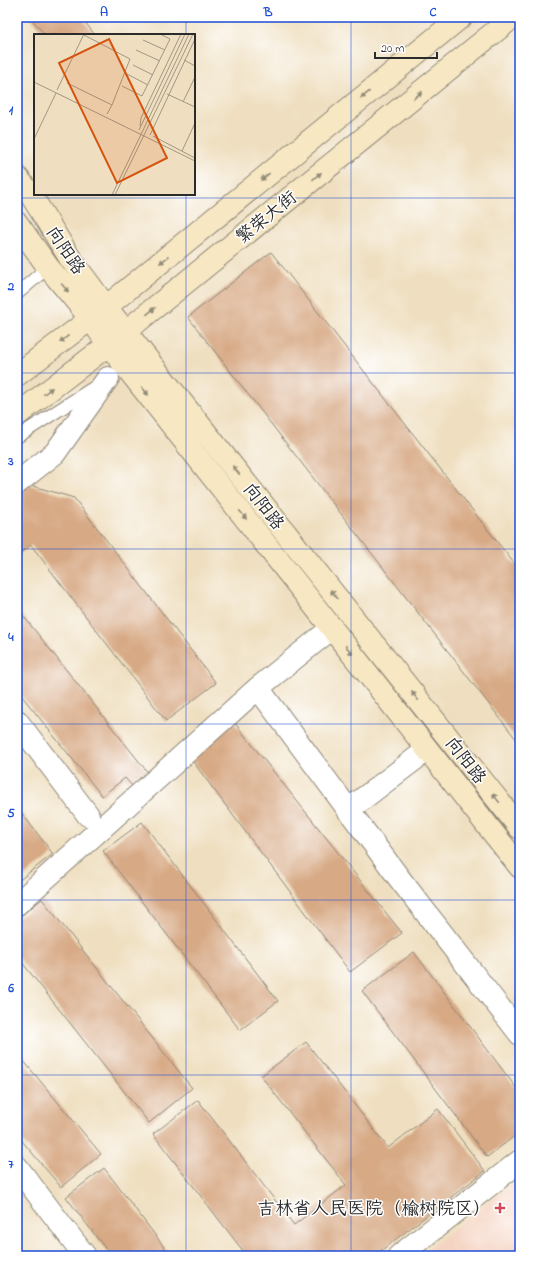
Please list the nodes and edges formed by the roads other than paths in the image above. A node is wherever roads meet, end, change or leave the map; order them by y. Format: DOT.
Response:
graph roads {
  1 [pos="461,17"];
  2 [pos="513,17"];
  3 [pos="17,177"];
  4 [pos="17,223"];
  5 [pos="48,268"];
  6 [pos="17,294"];
  7 [pos="98,313"];
  8 [pos="126,331"];
  9 [pos="108,344"];
  10 [pos="117,372"];
  11 [pos="17,376"];
  12 [pos="17,414"];
  13 [pos="17,437"];
  14 [pos="17,483"];
  15 [pos="332,628"];
  16 [pos="258,688"];
  17 [pos="17,721"];
  18 [pos="427,750"];
  19 [pos="348,810"];
  20 [pos="88,815"];
  21 [pos="520,828"];
  22 [pos="520,867"];
  23 [pos="17,904"];
  24 [pos="520,1034"];
  25 [pos="520,1160"];
  26 [pos="17,1167"];
  27 [pos="85,1256"];
  28 [pos="398,1256"];
  1 -- 7 [label="main road, 繁荣大街, one-way"];
  8 -- 2 [label="main road, 繁荣大街, one-way"];
  3 -- 7 [label="main road, 向阳路"];
  4 -- 5 [label="main road, 向阳路"];
  5 -- 6 [label="lane"];
  5 -- 7 [label="main road, 向阳路, one-way"];
  7 -- 8 [label="main road, 向阳路"];
  7 -- 9 [label="main road, 向阳路"];
  7 -- 11 [label="main road, 繁荣大街, one-way"];
  8 -- 9 [label="main road, 繁荣大街"];
  21 -- 8 [label="main road, 向阳路, one-way"];
  9 -- 10 [label="main road, 向阳路"];
  12 -- 9 [label="main road, 繁荣大街, one-way"];
  10 -- 13 [label="lane"];
  10 -- 14 [label="street"];
  10 -- 15 [label="main road, 向阳路, one-way"];
  15 -- 16 [label="street"];
  15 -- 18 [label="main road, 向阳路, one-way"];
  16 -- 19 [label="street"];
  16 -- 23 [label="street"];
  17 -- 20 [label="street"];
  18 -- 19 [label="street"];
  18 -- 22 [label="main road, 向阳路"];
  19 -- 24 [label="street"];
  25 -- 28 [label="street"];
  26 -- 27 [label="street"];
}
